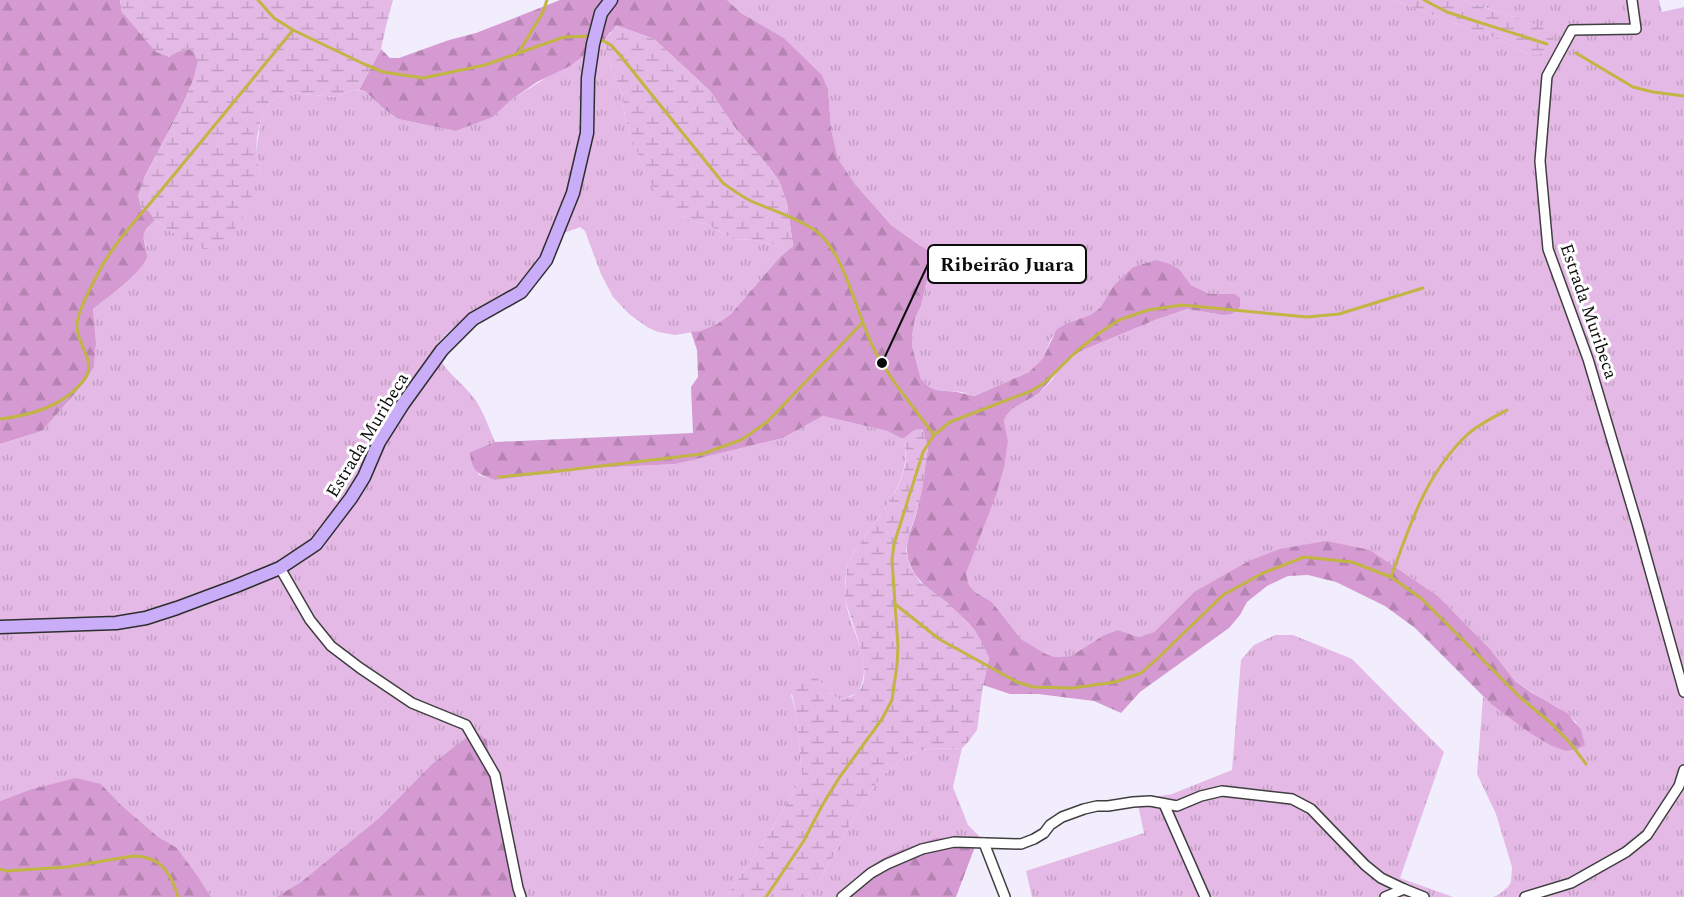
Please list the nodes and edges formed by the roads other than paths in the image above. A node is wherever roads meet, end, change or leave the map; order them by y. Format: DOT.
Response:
graph roads {
  1 [pos="611,0"];
  2 [pos="1632,0"];
  3 [pos="280,568"];
  4 [pos="0,627"];
  5 [pos="1684,692"];
  6 [pos="1684,770"];
  7 [pos="1164,804"];
  8 [pos="984,843"];
  9 [pos="1404,889"];
  10 [pos="521,897"];
  11 [pos="842,897"];
  12 [pos="1005,897"];
  13 [pos="1204,897"];
  14 [pos="1385,897"];
  15 [pos="1425,897"];
  16 [pos="1525,897"];
  1 -- 3 [label="street, Estrada Muribeca"];
  2 -- 5 [label="street, Estrada Muribeca"];
  3 -- 4 [label="street, Estrada Muribeca"];
  3 -- 10 [label="street"];
  6 -- 16 [label="street"];
  7 -- 8 [label="street"];
  7 -- 9 [label="street"];
  7 -- 13 [label="street"];
  8 -- 11 [label="street"];
  8 -- 12 [label="street"];
  9 -- 14 [label="street"];
  9 -- 15 [label="street"];
}
